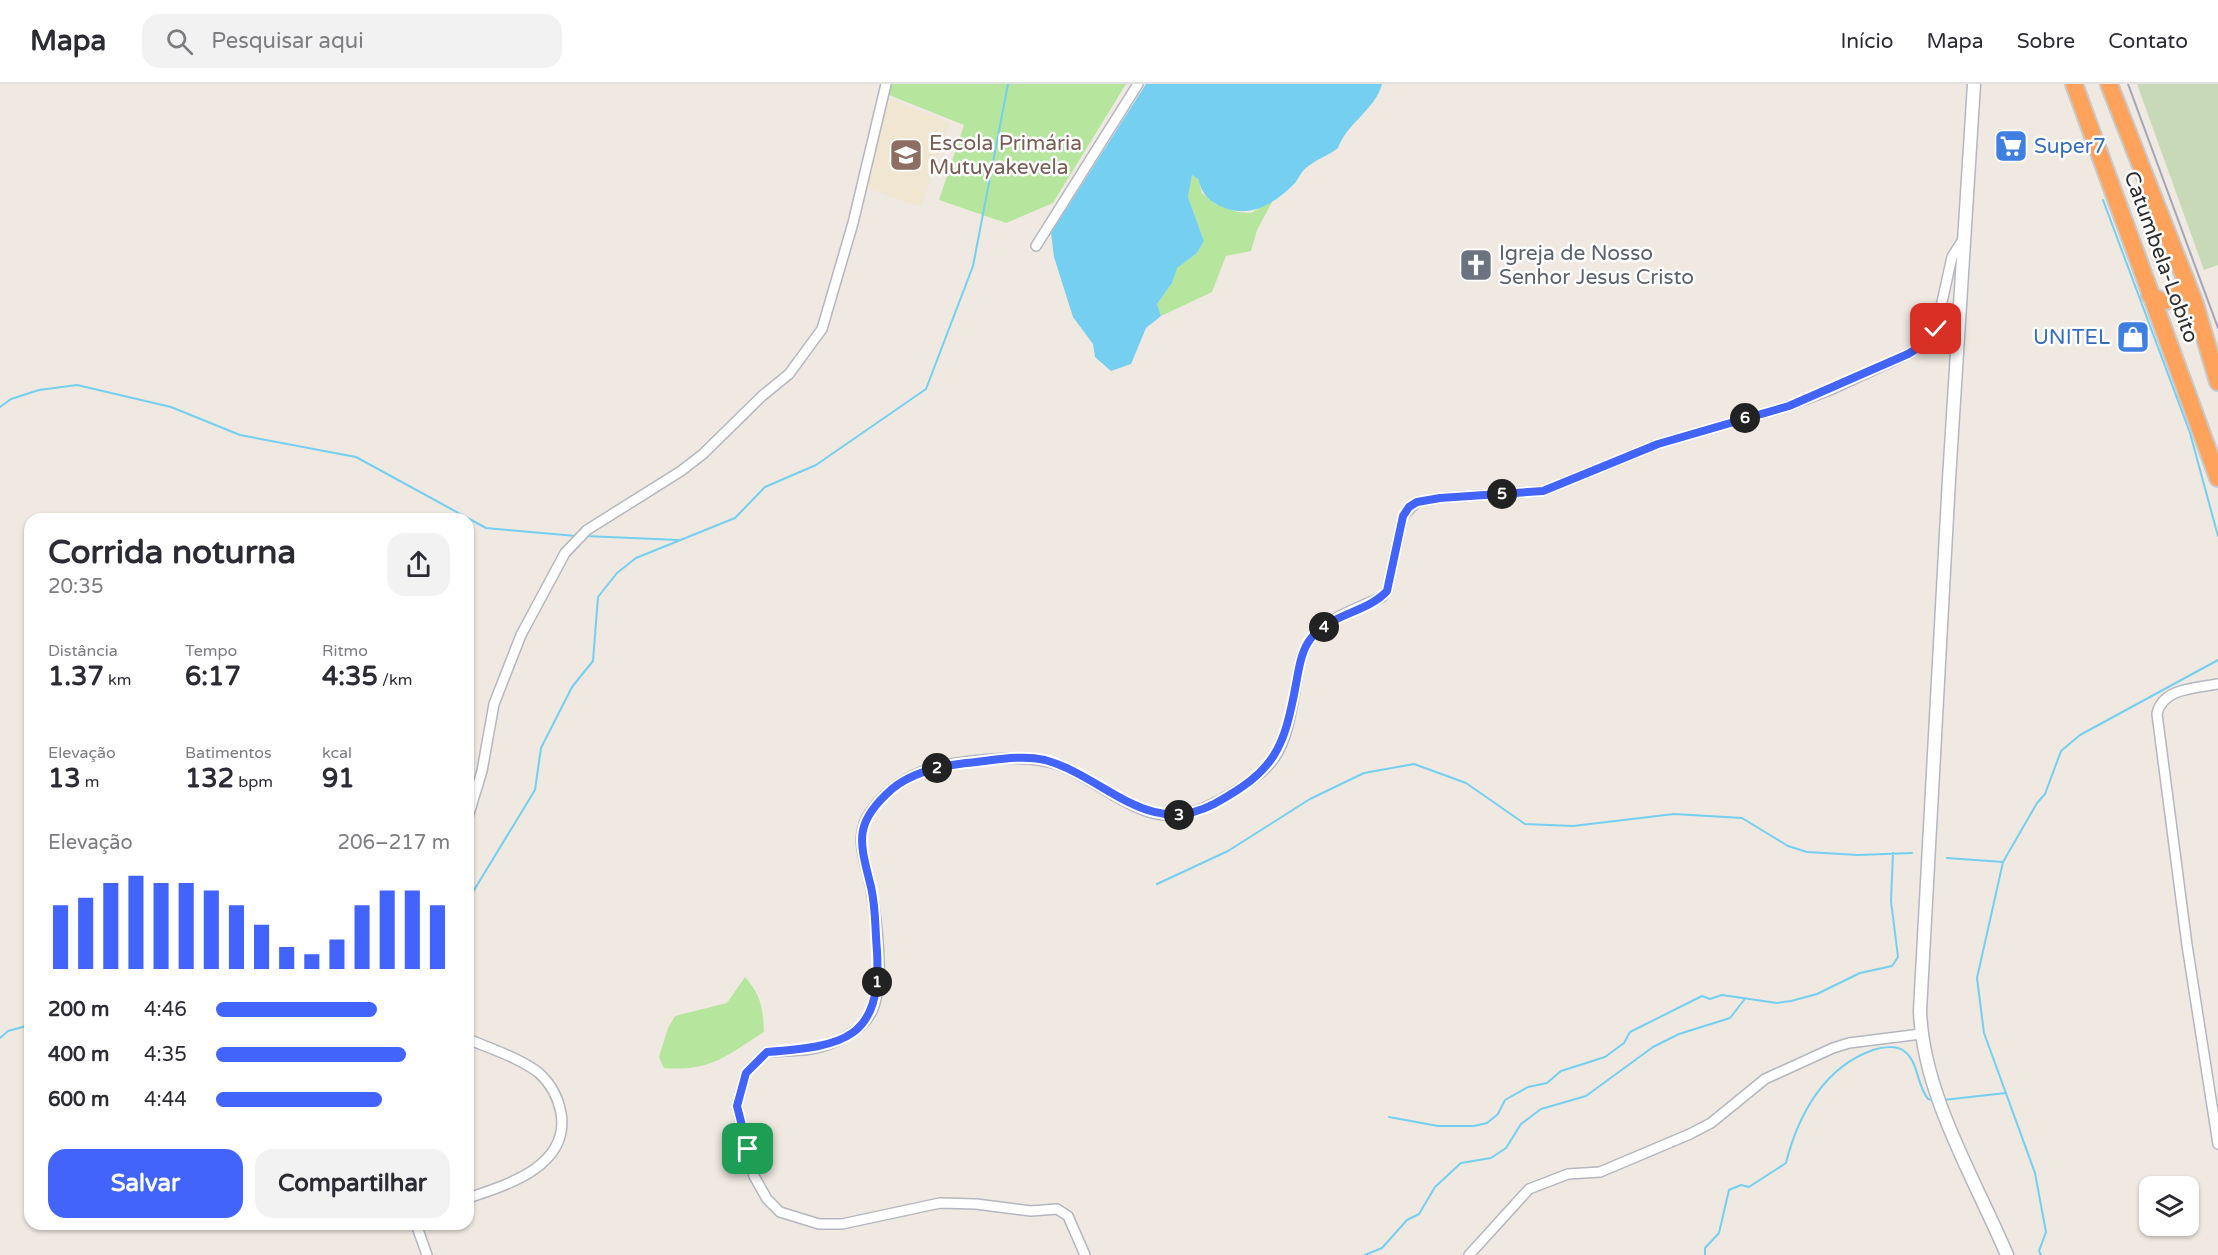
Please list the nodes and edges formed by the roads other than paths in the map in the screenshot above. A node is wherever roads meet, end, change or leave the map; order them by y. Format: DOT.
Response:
graph roads {
  1 [pos="886,84"];
  2 [pos="1138,84"];
  3 [pos="1974,84"];
  4 [pos="2074,84"];
  5 [pos="2109,84"];
  6 [pos="1964,237"];
  7 [pos="1036,246"];
  8 [pos="2187,284"];
  9 [pos="2150,295"];
  10 [pos="2218,382"];
  11 [pos="2218,478"];
  12 [pos="2218,684"];
  13 [pos="474,797"];
  14 [pos="1921,1034"];
  15 [pos="474,1042"];
  16 [pos="2218,1144"];
  17 [pos="474,1196"];
  18 [pos="418,1230"];
  19 [pos="427,1255"];
  20 [pos="1085,1255"];
  21 [pos="1469,1255"];
  22 [pos="2007,1255"];
  1 -- 13 [label="street"];
  2 -- 7 [label="street"];
  3 -- 6 [label="street"];
  4 -- 9 [label="highway, Catumbela-Lobito"];
  5 -- 8 [label="highway, Catumbela-Lobito"];
  6 -- 14 [label="street"];
  6 -- 20 [label="street"];
  8 -- 9 [label="highway"];
  8 -- 10 [label="highway, Catumbela-Lobito"];
  9 -- 11 [label="highway, Catumbela-Lobito"];
  12 -- 16 [label="street"];
  14 -- 21 [label="street"];
  14 -- 22 [label="street"];
  15 -- 17 [label="street"];
  18 -- 19 [label="street"];
}
